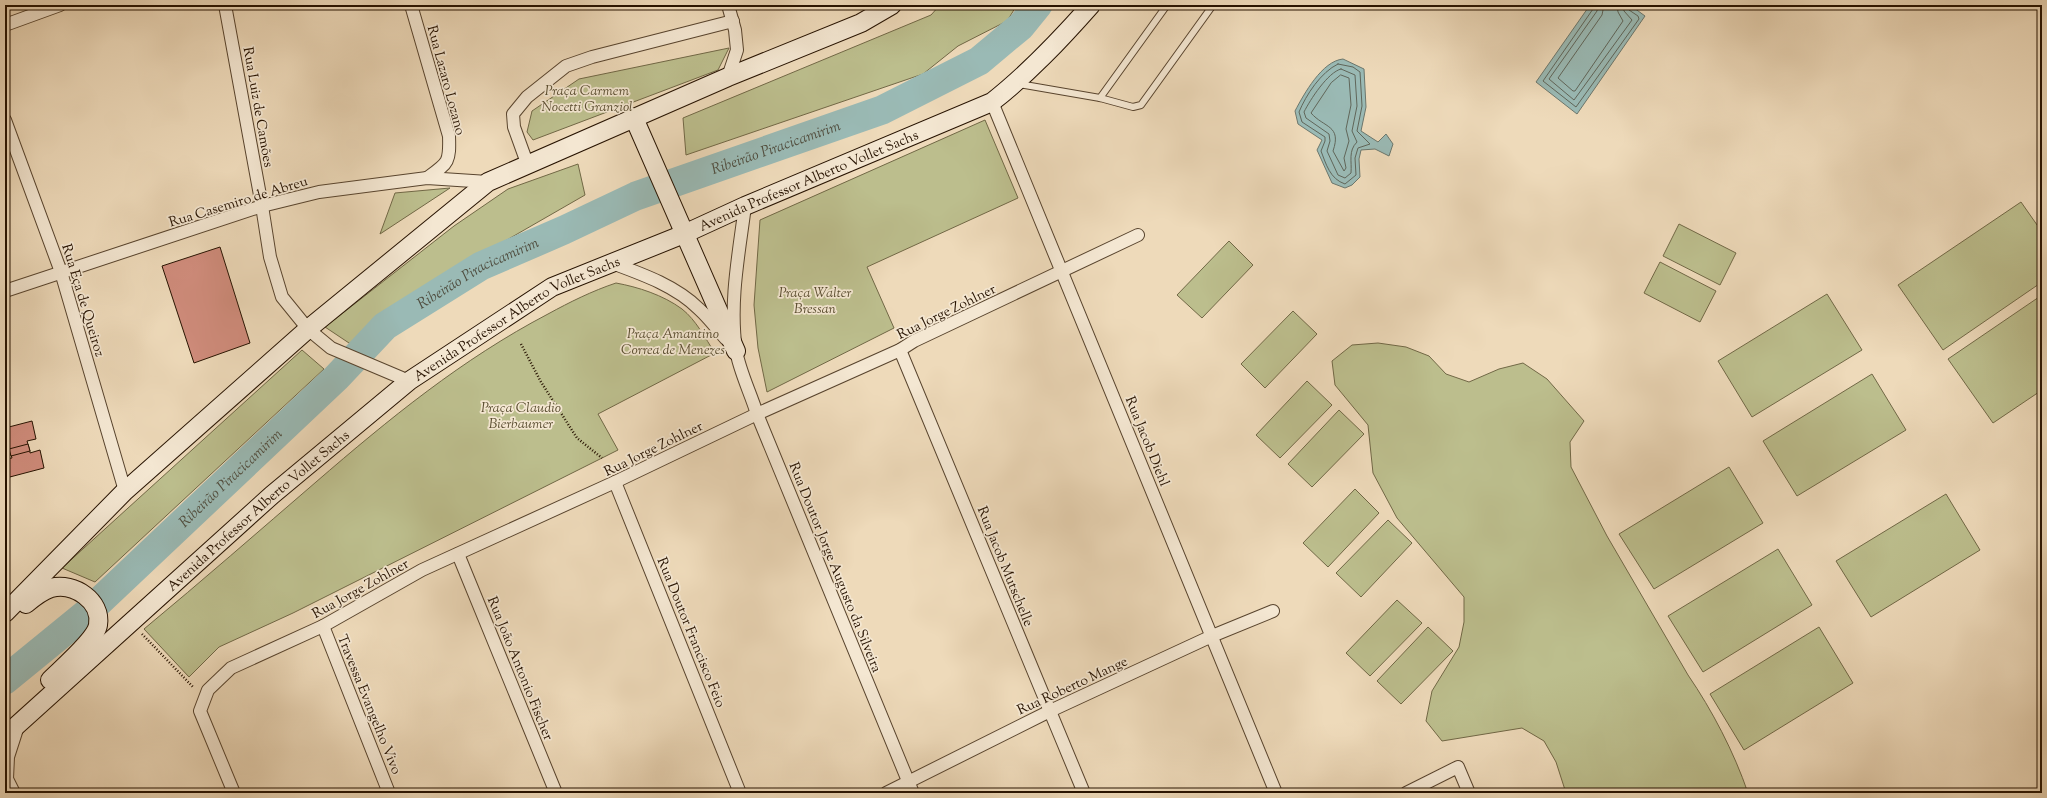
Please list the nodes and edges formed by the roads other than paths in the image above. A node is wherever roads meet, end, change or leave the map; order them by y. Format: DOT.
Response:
graph roads {
  1 [pos="60,5"];
  2 [pos="225,5"];
  3 [pos="411,5"];
  4 [pos="728,5"];
  5 [pos="892,5"];
  6 [pos="1091,5"];
  7 [pos="1167,5"];
  8 [pos="1213,5"];
  9 [pos="733,22"];
  10 [pos="5,25"];
  11 [pos="728,77"];
  12 [pos="1016,83"];
  13 [pos="1100,98"];
  14 [pos="992,102"];
  15 [pos="634,118"];
  16 [pos="5,120"];
  17 [pos="527,163"];
  18 [pos="427,178"];
  19 [pos="488,182"];
  20 [pos="262,206"];
  21 [pos="745,206"];
  22 [pos="684,234"];
  23 [pos="1138,236"];
  24 [pos="612,264"];
  25 [pos="61,272"];
  26 [pos="1062,273"];
  27 [pos="5,291"];
  28 [pos="308,329"];
  29 [pos="736,350"];
  30 [pos="900,350"];
  31 [pos="409,381"];
  32 [pos="757,414"];
  33 [pos="615,482"];
  34 [pos="125,491"];
  35 [pos="458,554"];
  36 [pos="1273,611"];
  37 [pos="5,613"];
  38 [pos="5,621"];
  39 [pos="323,626"];
  40 [pos="1212,636"];
  41 [pos="1050,711"];
  42 [pos="19,723"];
  43 [pos="5,736"];
  44 [pos="911,788"];
  45 [pos="14,793"];
  46 [pos="234,793"];
  47 [pos="389,793"];
  48 [pos="556,793"];
  49 [pos="740,793"];
  50 [pos="886,793"];
  51 [pos="1084,793"];
  52 [pos="1276,793"];
  53 [pos="1406,793"];
  54 [pos="1469,793"];
  1 -- 10 [label="street"];
  2 -- 20 [label="street, Rua Luiz de Camões"];
  3 -- 18 [label="street, Rua Lazaro Lozano"];
  4 -- 9 [label="street"];
  5 -- 11 [label="main road"];
  6 -- 12 [label="main road, Avenida Professor Alberto Vollet Sachs"];
  7 -- 13 [label="lane"];
  8 -- 13 [label="lane"];
  9 -- 11 [label="street"];
  9 -- 17 [label="street"];
  11 -- 15 [label="main road"];
  12 -- 13 [label="lane"];
  12 -- 14 [label="main road, Avenida Professor Alberto Vollet Sachs"];
  14 -- 21 [label="main road, Avenida Professor Alberto Vollet Sachs"];
  14 -- 26 [label="street, Rua Jacob Diehl"];
  15 -- 17 [label="main road"];
  15 -- 22 [label="main road"];
  16 -- 25 [label="street, Rua Eça de Queiroz"];
  17 -- 19 [label="main road"];
  18 -- 19 [label="street, Rua Casemiro de Abreu"];
  18 -- 20 [label="street, Rua Casemiro de Abreu"];
  19 -- 28 [label="main road"];
  20 -- 25 [label="street, Rua Casemiro de Abreu"];
  20 -- 28 [label="street, Rua Luiz de Camões"];
  21 -- 22 [label="main road, Avenida Professor Alberto Vollet Sachs"];
  21 -- 29 [label="street, Rua Doutor Jorge Augusto da Silveira"];
  22 -- 24 [label="main road, Avenida Professor Alberto Vollet Sachs"];
  22 -- 29 [label="main road"];
  23 -- 26 [label="street, Rua Jorge Zohlner"];
  24 -- 29 [label="street, Rua Doutor Jorge Augusto da Silveira"];
  24 -- 31 [label="main road, Avenida Professor Alberto Vollet Sachs"];
  25 -- 27 [label="street, Rua Casemiro de Abreu"];
  25 -- 34 [label="street, Rua Eça de Queiroz"];
  26 -- 30 [label="street, Rua Jorge Zohlner"];
  26 -- 40 [label="street, Rua Jacob Diehl"];
  28 -- 31 [label="street, Rua Luiz de Camões"];
  28 -- 34 [label="main road"];
  29 -- 32 [label="street, Rua Doutor Jorge Augusto da Silveira"];
  30 -- 32 [label="street, Rua Jorge Zohlner"];
  30 -- 41 [label="street, Rua Jacob Mutschelle"];
  31 -- 42 [label="main road, Avenida Professor Alberto Vollet Sachs"];
  32 -- 33 [label="street, Rua Jorge Zohlner"];
  32 -- 44 [label="street, Rua Doutor Jorge Augusto da Silveira"];
  33 -- 35 [label="street, Rua Jorge Zohlner"];
  33 -- 49 [label="street, Rua Doutor Francisco Feio"];
  34 -- 37 [label="main road"];
  35 -- 39 [label="street, Rua Jorge Zohlner"];
  35 -- 48 [label="street, Rua João Antonio Fischer"];
  36 -- 40 [label="street, Rua Roberto Mange"];
  38 -- 42 [label="main road"];
  39 -- 46 [label="street, Rua Jorge Zohlner"];
  39 -- 47 [label="street, Travessa Evangelho Vivo"];
  40 -- 41 [label="street, Rua Roberto Mange"];
  40 -- 52 [label="street, Rua Jacob Diehl"];
  41 -- 44 [label="street, Rua Roberto Mange"];
  41 -- 51 [label="street, Rua Jacob Mutschelle"];
  42 -- 43 [label="main road, Avenida Professor Alberto Vollet Sachs"];
  42 -- 45 [label="street"];
  44 -- 50 [label="street, Rua Roberto Mange"];
  53 -- 54 [label="street"];
}
